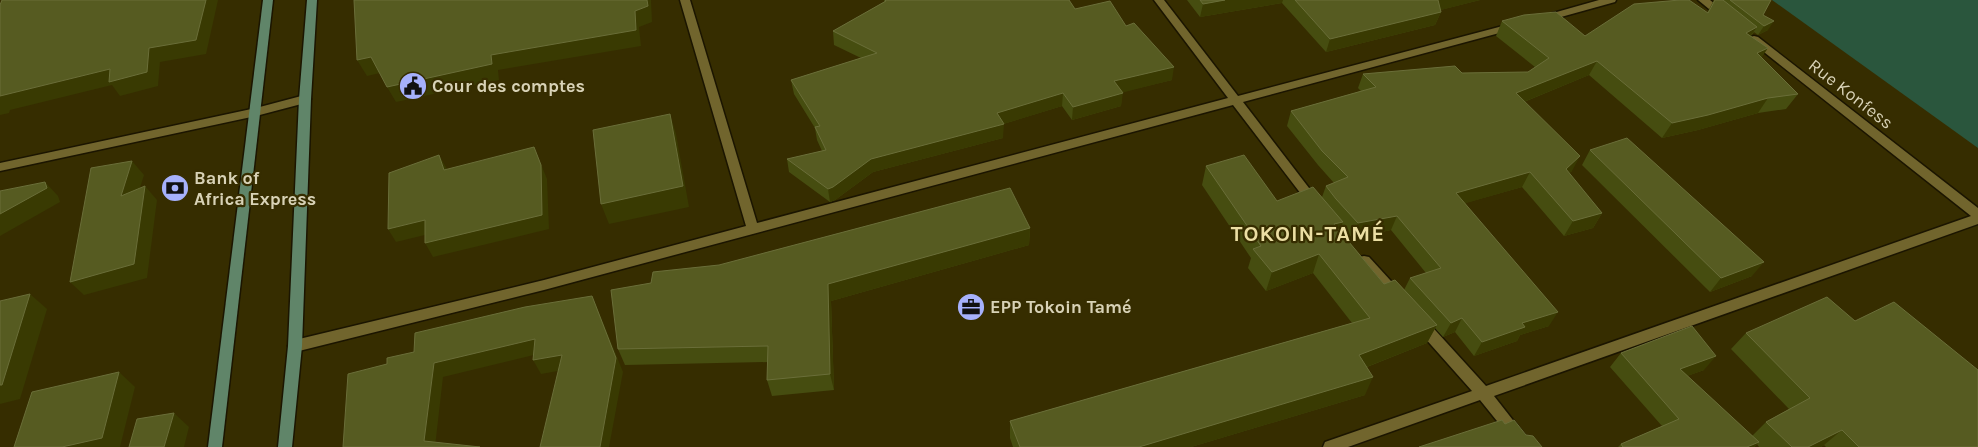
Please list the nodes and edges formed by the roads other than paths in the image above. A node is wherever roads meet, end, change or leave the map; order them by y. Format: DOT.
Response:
graph roads {
  1 [pos="268,0"];
  2 [pos="312,0"];
  3 [pos="685,0"];
  4 [pos="1159,0"];
  5 [pos="1611,0"];
  6 [pos="1703,0"];
  7 [pos="305,99"];
  8 [pos="1235,100"];
  9 [pos="256,112"];
  10 [pos="0,167"];
  11 [pos="1978,215"];
  12 [pos="1325,218"];
  13 [pos="1978,219"];
  14 [pos="753,230"];
  15 [pos="1358,254"];
  16 [pos="295,346"];
  17 [pos="1483,393"];
  18 [pos="215,447"];
  19 [pos="285,447"];
  20 [pos="1330,447"];
  21 [pos="1527,447"];
  1 -- 9 [label="main road"];
  2 -- 7 [label="main road"];
  3 -- 14 [label="street"];
  4 -- 8 [label="street"];
  5 -- 8 [label="street"];
  6 -- 11 [label="street, Rue Konfess"];
  7 -- 9 [label="street"];
  7 -- 16 [label="main road"];
  8 -- 12 [label="street"];
  8 -- 14 [label="street"];
  9 -- 10 [label="street"];
  9 -- 18 [label="main road"];
  13 -- 17 [label="street"];
  14 -- 16 [label="street"];
  15 -- 17 [label="street"];
  16 -- 19 [label="main road"];
  17 -- 20 [label="street"];
  17 -- 21 [label="street"];
}
